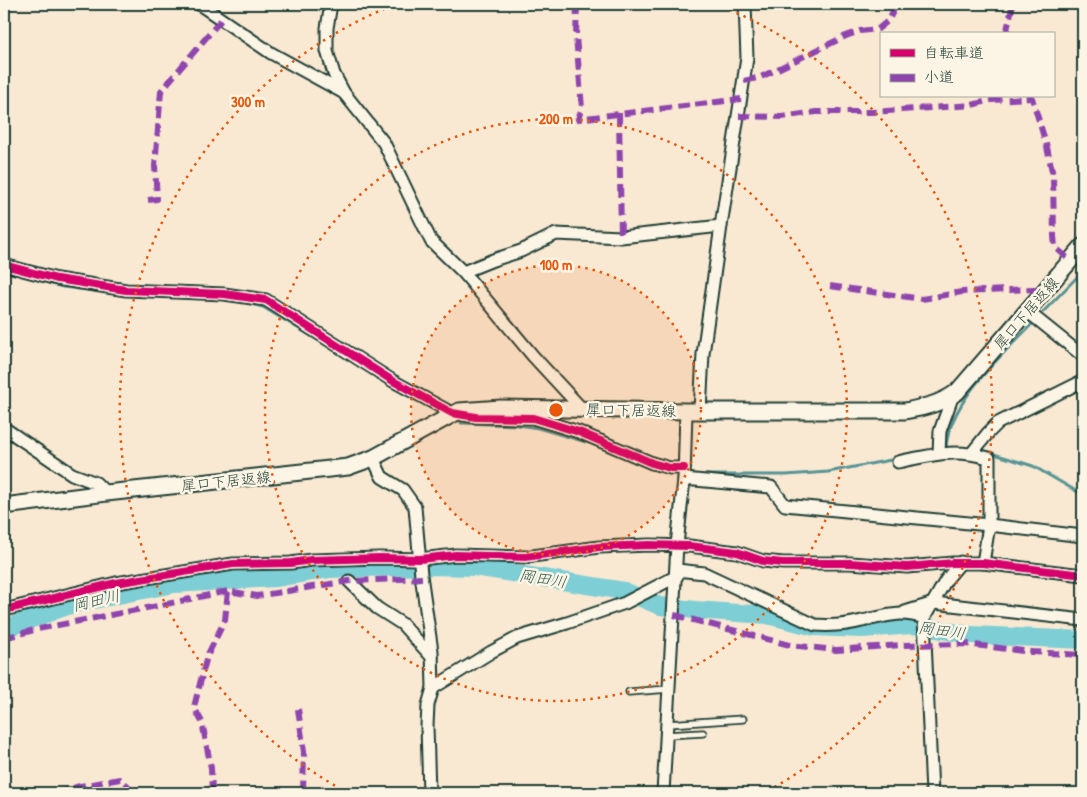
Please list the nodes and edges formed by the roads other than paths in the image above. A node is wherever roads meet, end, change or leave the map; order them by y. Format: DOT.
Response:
graph roads {
  1 [pos="199,4"];
  2 [pos="331,4"];
  3 [pos="745,4"];
  4 [pos="344,93"];
  5 [pos="721,226"];
  6 [pos="1083,246"];
  7 [pos="4,265"];
  8 [pos="463,272"];
  9 [pos="1027,311"];
  10 [pos="1083,356"];
  11 [pos="1083,381"];
  12 [pos="953,395"];
  13 [pos="582,409"];
  14 [pos="693,411"];
  15 [pos="452,413"];
  16 [pos="4,428"];
  17 [pos="939,449"];
  18 [pos="975,449"];
  19 [pos="373,458"];
  20 [pos="898,462"];
  21 [pos="684,473"];
  22 [pos="106,493"];
  23 [pos="4,506"];
  24 [pos="988,524"];
  25 [pos="1083,536"];
  26 [pos="677,546"];
  27 [pos="420,559"];
  28 [pos="961,562"];
  29 [pos="983,563"];
  30 [pos="677,573"];
  31 [pos="1083,576"];
  32 [pos="349,581"];
  33 [pos="934,603"];
  34 [pos="4,610"];
  35 [pos="901,614"];
  36 [pos="924,618"];
  37 [pos="1083,620"];
  38 [pos="432,657"];
  39 [pos="433,688"];
  40 [pos="670,689"];
  41 [pos="629,692"];
  42 [pos="743,719"];
  43 [pos="667,730"];
  44 [pos="703,733"];
  45 [pos="428,793"];
  46 [pos="663,793"];
  47 [pos="932,793"];
  1 -- 4 [label="street"];
  2 -- 4 [label="street"];
  3 -- 5 [label="street"];
  4 -- 8 [label="street"];
  5 -- 8 [label="street"];
  5 -- 14 [label="street"];
  6 -- 9 [label="main road, 犀口下居返線"];
  7 -- 15 [label="street"];
  8 -- 13 [label="street"];
  9 -- 10 [label="street"];
  9 -- 12 [label="main road, 犀口下居返線"];
  11 -- 18 [label="street"];
  12 -- 14 [label="main road, 犀口下居返線"];
  12 -- 17 [label="street"];
  13 -- 14 [label="main road, 犀口下居返線"];
  13 -- 15 [label="main road, 犀口下居返線"];
  14 -- 21 [label="street"];
  15 -- 19 [label="main road, 犀口下居返線"];
  15 -- 21 [label="street"];
  16 -- 22 [label="street"];
  17 -- 18 [label="street"];
  17 -- 20 [label="street"];
  18 -- 24 [label="street"];
  19 -- 22 [label="main road, 犀口下居返線"];
  19 -- 27 [label="street"];
  21 -- 24 [label="street"];
  21 -- 26 [label="street"];
  22 -- 23 [label="main road, 犀口下居返線"];
  24 -- 25 [label="street"];
  24 -- 29 [label="street"];
  26 -- 27 [label="street"];
  26 -- 28 [label="street"];
  26 -- 30 [label="street"];
  27 -- 34 [label="street"];
  27 -- 38 [label="street"];
  28 -- 29 [label="street"];
  28 -- 33 [label="street"];
  29 -- 31 [label="street"];
  30 -- 35 [label="street"];
  30 -- 39 [label="street"];
  30 -- 40 [label="street"];
  32 -- 38 [label="street"];
  33 -- 35 [label="street"];
  33 -- 36 [label="street"];
  33 -- 37 [label="street"];
  35 -- 36 [label="street"];
  36 -- 47 [label="street"];
  38 -- 39 [label="street"];
  39 -- 45 [label="street"];
  40 -- 41 [label="lane"];
  40 -- 43 [label="street"];
  42 -- 43 [label="lane"];
  43 -- 44 [label="lane"];
  43 -- 46 [label="street"];
}
